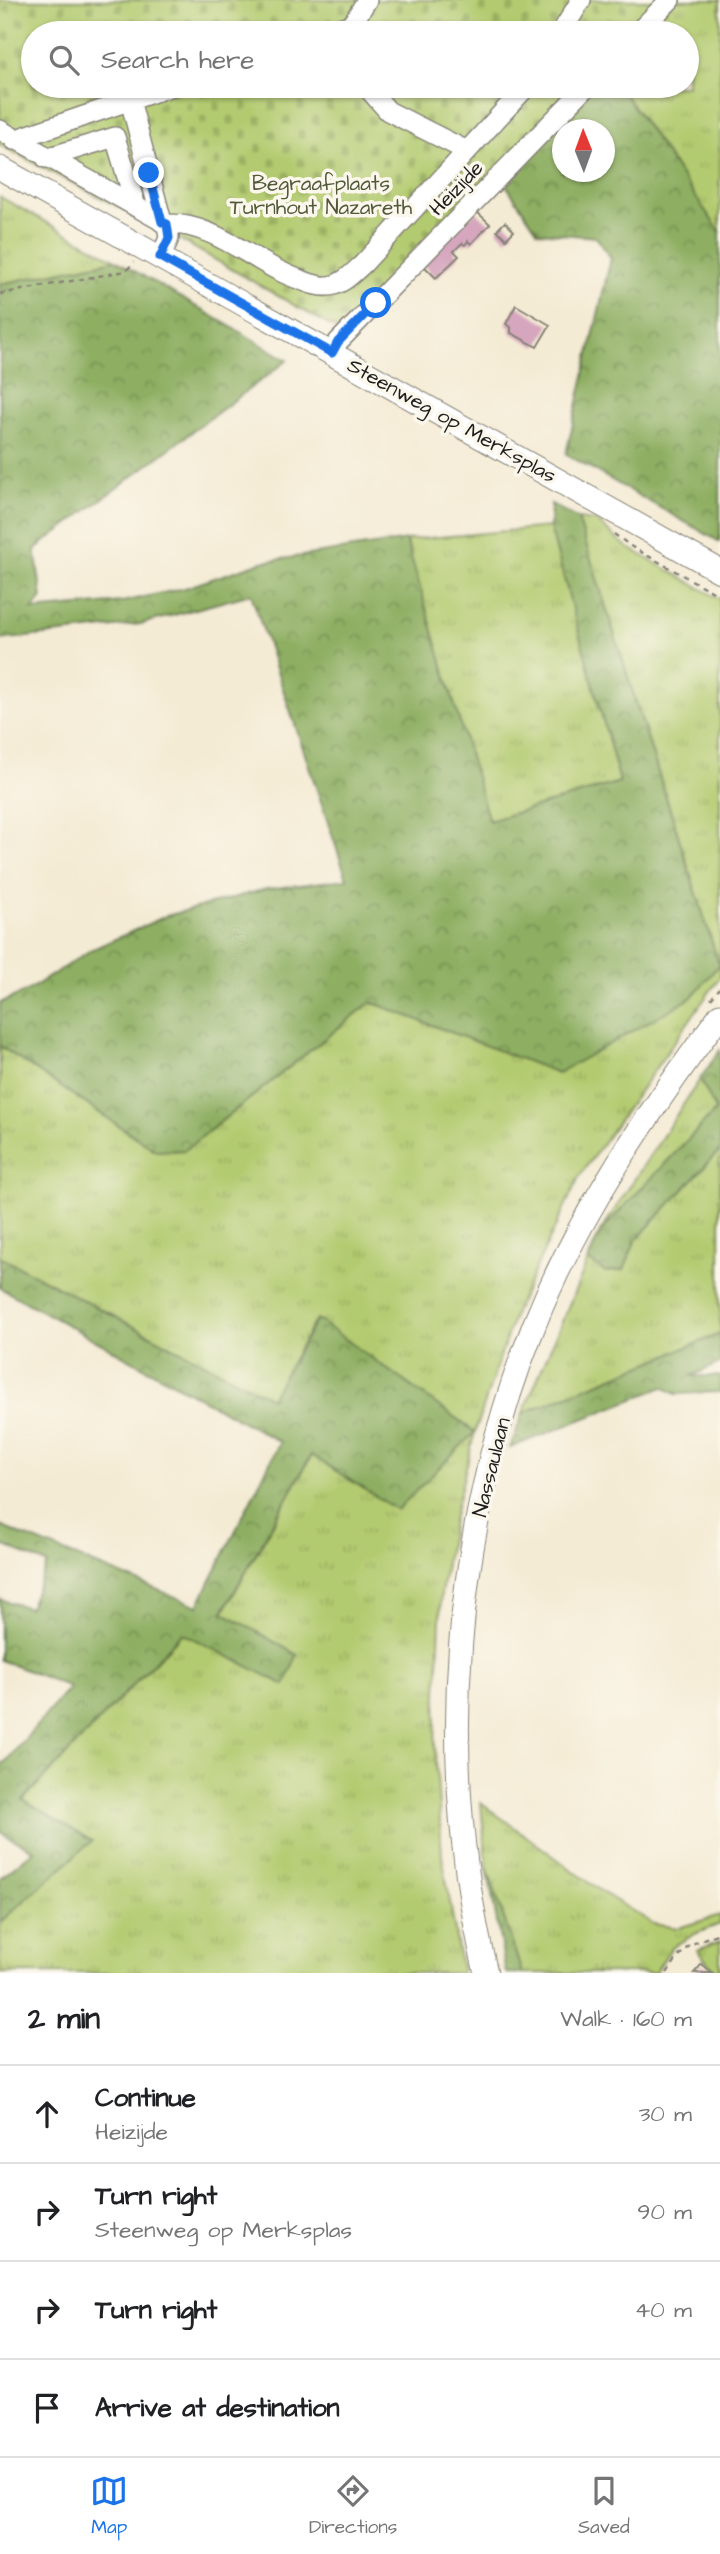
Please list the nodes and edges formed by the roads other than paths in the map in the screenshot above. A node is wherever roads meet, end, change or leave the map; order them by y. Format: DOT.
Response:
graph roads {
  1 [pos="367,0"];
  2 [pos="670,0"];
  3 [pos="579,1"];
  4 [pos="356,21"];
  5 [pos="568,21"];
  6 [pos="649,21"];
  7 [pos="136,98"];
  8 [pos="377,98"];
  9 [pos="516,98"];
  10 [pos="575,98"];
  11 [pos="130,100"];
  12 [pos="7,135"];
  13 [pos="467,151"];
  14 [pos="46,158"];
  15 [pos="0,168"];
  16 [pos="136,207"];
  17 [pos="165,223"];
  18 [pos="153,253"];
  19 [pos="332,353"];
  20 [pos="720,571"];
  21 [pos="713,1011"];
  22 [pos="486,1973"];
  1 -- 4 [label="street"];
  2 -- 6 [label="street"];
  3 -- 5 [label="street"];
  7 -- 11 [label="street"];
  8 -- 13 [label="street"];
  9 -- 13 [label="street"];
  10 -- 19 [label="street, Heizijde"];
  11 -- 12 [label="street"];
  11 -- 17 [label="street"];
  12 -- 14 [label="street"];
  13 -- 17 [label="street"];
  14 -- 16 [label="street"];
  14 -- 16 [label="street"];
  15 -- 18 [label="main road, Steenweg op Merksplas"];
  16 -- 17 [label="street"];
  17 -- 18 [label="street"];
  18 -- 19 [label="main road, Steenweg op Merksplas"];
  19 -- 20 [label="main road, Steenweg op Merksplas"];
  21 -- 22 [label="main road, Nassaulaan"];
}
